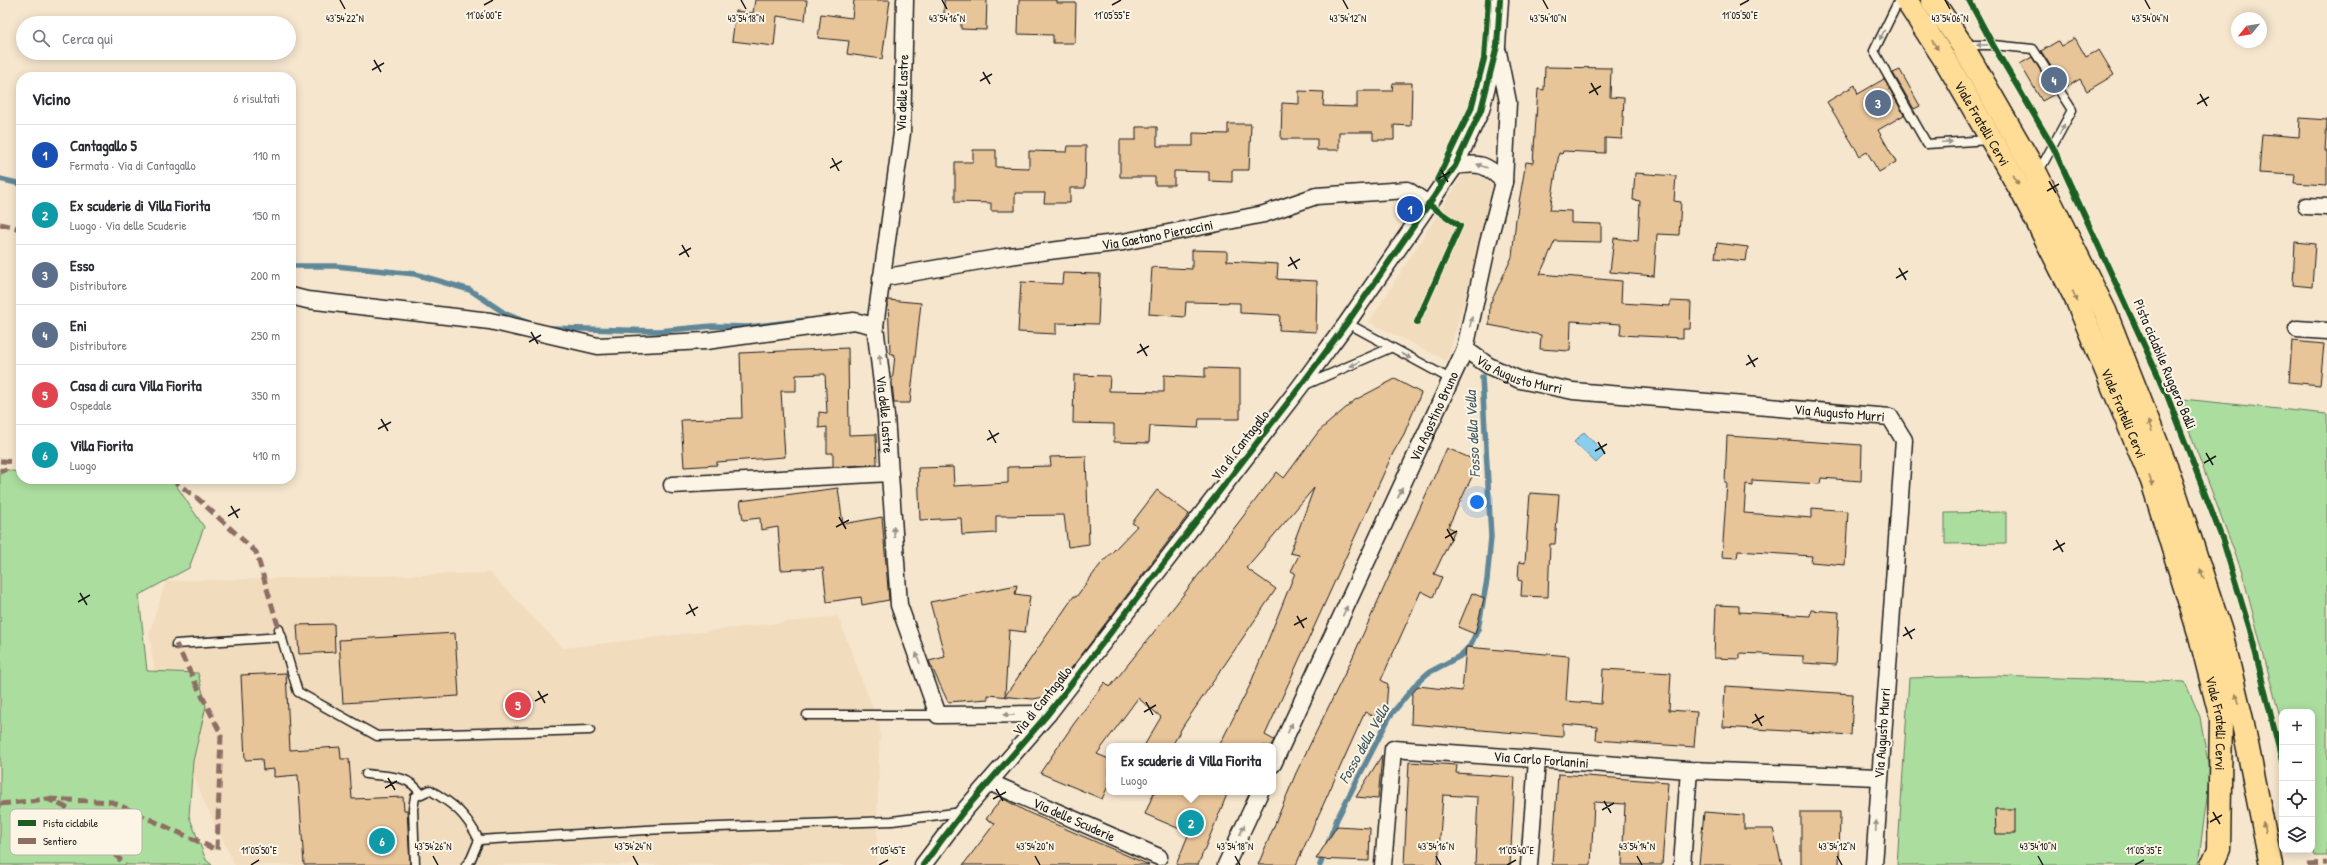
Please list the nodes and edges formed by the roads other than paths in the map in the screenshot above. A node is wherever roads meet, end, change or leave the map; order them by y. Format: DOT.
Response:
graph roads {
  1 [pos="905,0"];
  2 [pos="1899,0"];
  3 [pos="1906,0"];
  4 [pos="1932,0"];
  5 [pos="1496,1"];
  6 [pos="1962,45"];
  7 [pos="1497,46"];
  8 [pos="1993,140"];
  9 [pos="1455,166"];
  10 [pos="2037,175"];
  11 [pos="1504,182"];
  12 [pos="1428,204"];
  13 [pos="2306,206"];
  14 [pos="2327,207"];
  15 [pos="881,278"];
  16 [pos="296,297"];
  17 [pos="1347,323"];
  18 [pos="875,326"];
  19 [pos="2297,329"];
  20 [pos="2327,331"];
  21 [pos="1390,348"];
  22 [pos="1465,349"];
  23 [pos="1452,380"];
  24 [pos="1299,388"];
  25 [pos="890,473"];
  26 [pos="672,485"];
  27 [pos="279,629"];
  28 [pos="282,637"];
  29 [pos="176,644"];
  30 [pos="1048,714"];
  31 [pos="807,715"];
  32 [pos="938,715"];
  33 [pos="590,730"];
  34 [pos="1276,758"];
  35 [pos="1537,760"];
  36 [pos="1688,770"];
  37 [pos="366,774"];
  38 [pos="1879,777"];
  39 [pos="989,782"];
  40 [pos="420,794"];
  41 [pos="1259,795"];
  42 [pos="963,812"];
  43 [pos="479,840"];
  44 [pos="1159,857"];
  45 [pos="415,865"];
  46 [pos="466,865"];
  47 [pos="923,865"];
  48 [pos="1226,865"];
  49 [pos="1383,865"];
  50 [pos="1529,865"];
  51 [pos="1682,865"];
  52 [pos="1874,865"];
  53 [pos="2212,865"];
  54 [pos="2271,865"];
  1 -- 15 [label="street, Via delle Lastre"];
  2 -- 8 [label="lane, one-way"];
  3 -- 8 [label="main road, Viale Fratelli Cervi, one-way"];
  4 -- 6 [label="main road, Viale Fratelli Cervi"];
  5 -- 7 [label="street, Via di Cantagallo"];
  6 -- 10 [label="main road, Viale Fratelli Cervi"];
  10 -- 6 [label="lane, one-way"];
  7 -- 9 [label="street, Via di Cantagallo"];
  7 -- 11 [label="street, Via Agostino Bruno"];
  8 -- 53 [label="main road, Viale Fratelli Cervi, one-way"];
  11 -- 9 [label="street, one-way"];
  9 -- 12 [label="street, Via di Cantagallo"];
  54 -- 10 [label="main road, Viale Fratelli Cervi, one-way"];
  22 -- 11 [label="street, Via Agostino Bruno, one-way"];
  12 -- 15 [label="street, Via Gaetano Pieraccini"];
  12 -- 17 [label="street, Via di Cantagallo"];
  13 -- 14 [label="street"];
  15 -- 18 [label="street, Via delle Lastre"];
  16 -- 18 [label="street"];
  17 -- 21 [label="lane"];
  17 -- 24 [label="street, Via di Cantagallo"];
  25 -- 18 [label="street, Via delle Lastre, one-way"];
  19 -- 20 [label="street"];
  21 -- 23 [label="lane, one-way"];
  21 -- 24 [label="lane, one-way"];
  22 -- 23 [label="street, Via Agostino Bruno"];
  22 -- 38 [label="street, Via Augusto Murri"];
  34 -- 23 [label="street, Via Agostino Bruno, one-way"];
  24 -- 30 [label="street, Via di Cantagallo"];
  25 -- 26 [label="street"];
  32 -- 25 [label="street, Via delle Lastre, one-way"];
  27 -- 28 [label="lane"];
  28 -- 29 [label="lane"];
  28 -- 33 [label="lane"];
  30 -- 32 [label="street, one-way"];
  30 -- 39 [label="street, Via di Cantagallo"];
  31 -- 32 [label="lane"];
  35 -- 36 [label="street, Via Carlo Forlanini"];
  35 -- 49 [label="street, Via Carlo Forlanini"];
  35 -- 50 [label="street"];
  36 -- 38 [label="street, Via Carlo Forlanini"];
  36 -- 51 [label="street"];
  37 -- 40 [label="lane"];
  52 -- 38 [label="street, Via Augusto Murri, one-way"];
  39 -- 42 [label="street, Via di Cantagallo"];
  39 -- 44 [label="street, Via delle Scuderie"];
  40 -- 43 [label="lane"];
  40 -- 45 [label="lane"];
  48 -- 41 [label="street, one-way"];
  42 -- 43 [label="lane"];
  42 -- 47 [label="street, Via di Cantagallo"];
  43 -- 46 [label="lane"];
}
